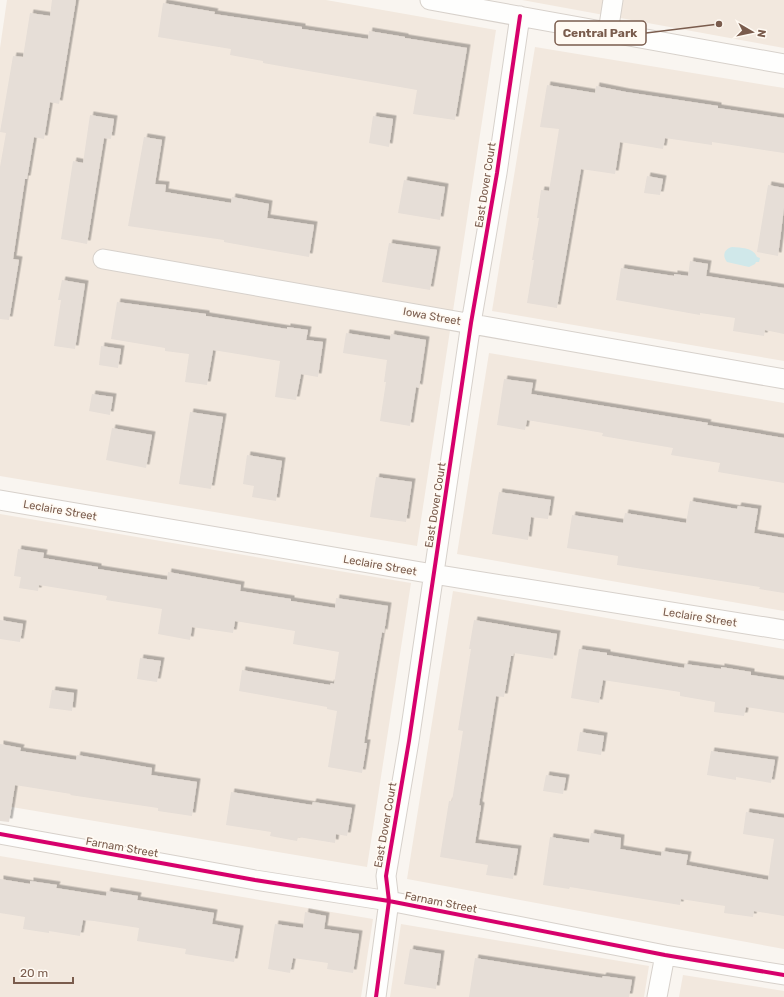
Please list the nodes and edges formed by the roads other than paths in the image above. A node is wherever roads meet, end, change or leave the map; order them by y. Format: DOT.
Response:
graph roads {
  1 [pos="430,0"];
  2 [pos="613,0"];
  3 [pos="520,16"];
  4 [pos="608,32"];
  5 [pos="784,64"];
  6 [pos="103,259"];
  7 [pos="471,323"];
  8 [pos="784,379"];
  9 [pos="0,500"];
  10 [pos="433,574"];
  11 [pos="784,630"];
  12 [pos="0,834"];
  13 [pos="389,901"];
  14 [pos="665,955"];
  15 [pos="784,975"];
  16 [pos="376,997"];
  17 [pos="657,997"];
  1 -- 3 [label="street"];
  2 -- 4 [label="street"];
  3 -- 4 [label="street"];
  3 -- 7 [label="street, East Dover Court"];
  4 -- 5 [label="street"];
  6 -- 7 [label="street, Iowa Street"];
  7 -- 8 [label="street, Iowa Street"];
  7 -- 10 [label="street, East Dover Court"];
  9 -- 10 [label="street, Leclaire Street"];
  10 -- 11 [label="street, Leclaire Street"];
  10 -- 13 [label="street, East Dover Court"];
  12 -- 13 [label="street, Farnam Street"];
  13 -- 14 [label="street, Farnam Street"];
  13 -- 16 [label="street, East Dover Court"];
  14 -- 15 [label="street, Farnam Street"];
  14 -- 17 [label="street"];
}
